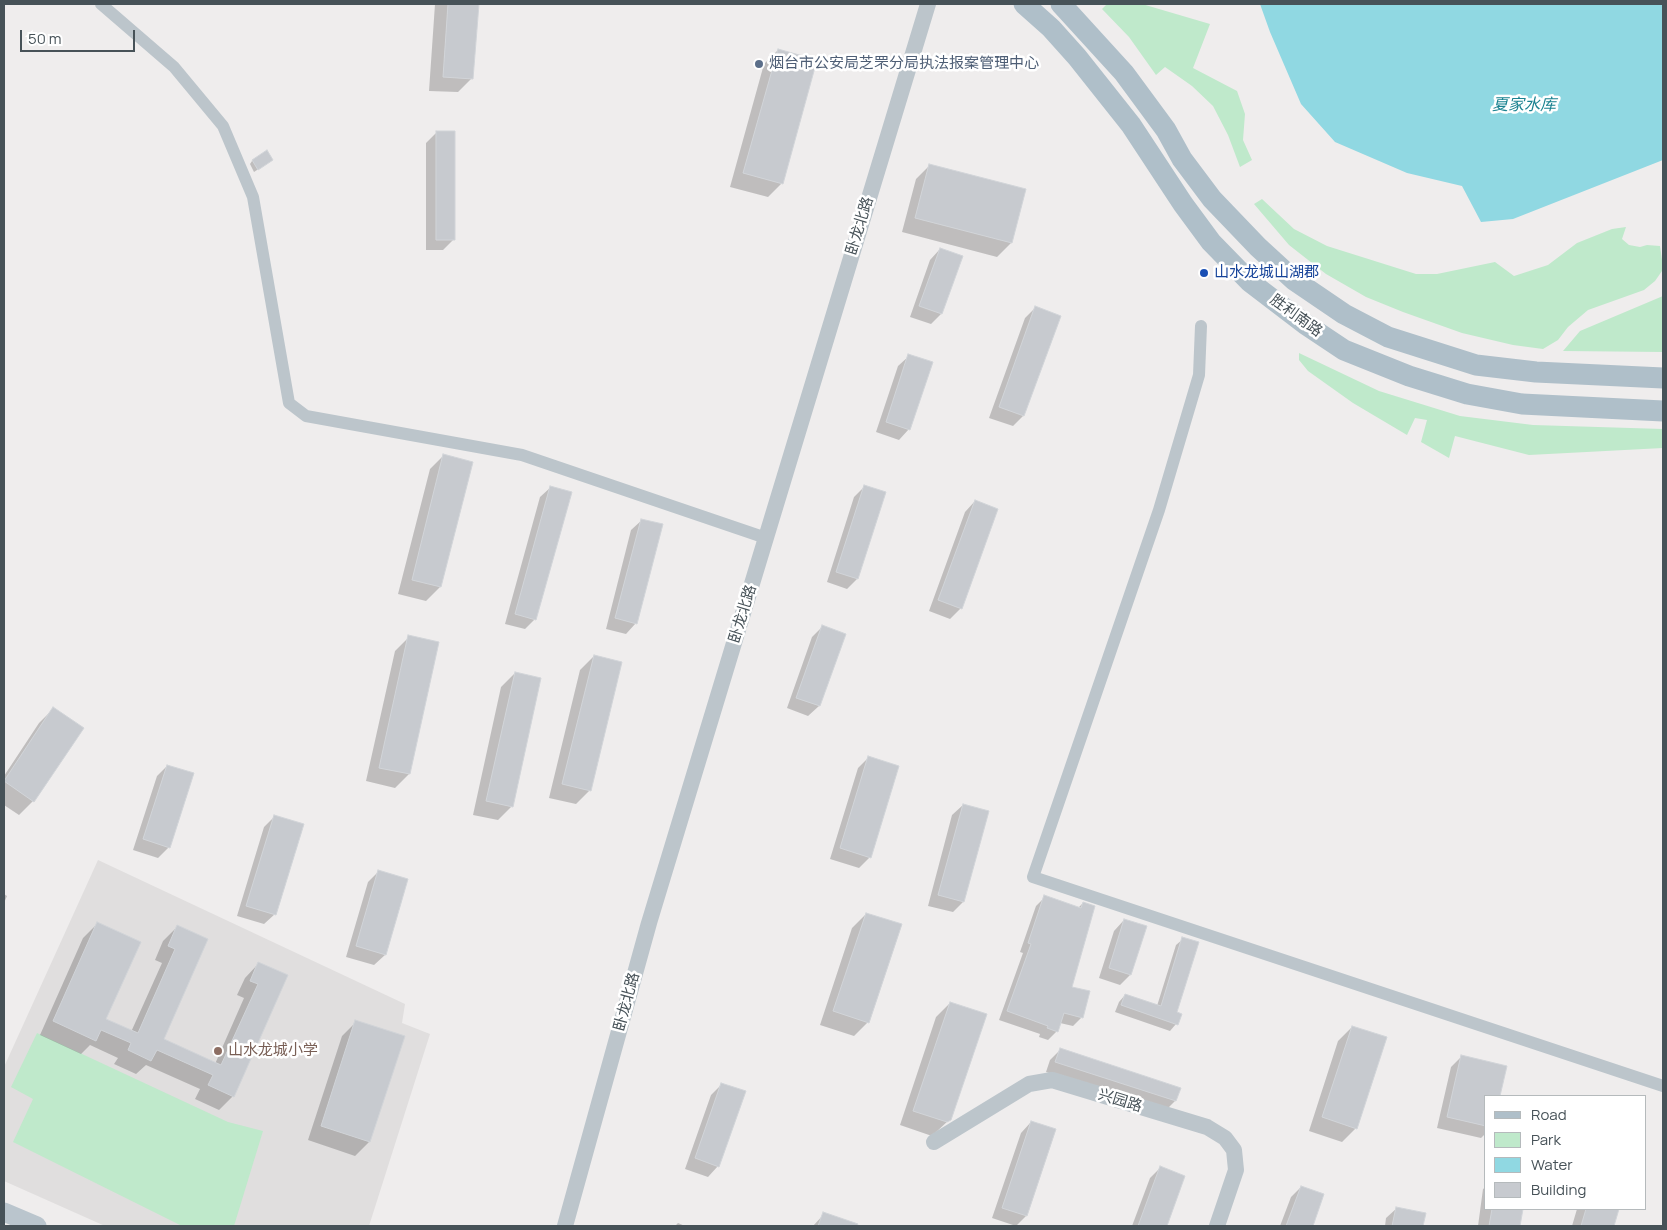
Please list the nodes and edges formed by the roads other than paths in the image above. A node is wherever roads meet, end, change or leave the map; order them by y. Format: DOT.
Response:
graph roads {
  1 [pos="101,4"];
  2 [pos="928,4"];
  3 [pos="1024,4"];
  4 [pos="1062,4"];
  5 [pos="1201,326"];
  6 [pos="1663,378"];
  7 [pos="1663,411"];
  8 [pos="766,538"];
  9 [pos="1663,1086"];
  10 [pos="934,1142"];
  11 [pos="4,1212"];
  12 [pos="37,1226"];
  13 [pos="565,1226"];
  14 [pos="1217,1226"];
  1 -- 8 [label="street"];
  2 -- 8 [label="street, 卧龙北路"];
  3 -- 7 [label="main road, 胜利南路"];
  4 -- 6 [label="main road, 胜利南路"];
  5 -- 9 [label="street"];
  8 -- 13 [label="street, 卧龙北路"];
  10 -- 14 [label="street, 兴园路"];
  11 -- 12 [label="main road"];
}
